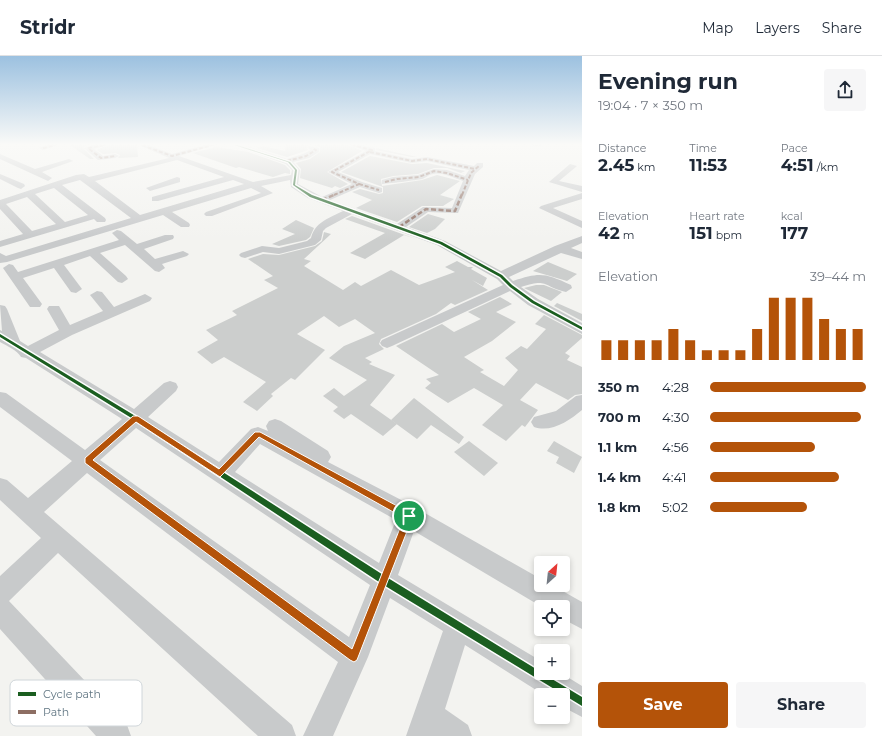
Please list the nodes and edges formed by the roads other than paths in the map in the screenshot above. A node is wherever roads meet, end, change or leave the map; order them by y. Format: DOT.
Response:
graph roads {
  1 [pos="2,177"];
  2 [pos="45,177"];
  3 [pos="52,177"];
  4 [pos="103,177"];
  5 [pos="233,177"];
  6 [pos="295,177"];
  7 [pos="343,177"];
  8 [pos="421,177"];
  9 [pos="456,177"];
  10 [pos="469,177"];
  11 [pos="560,177"];
  12 [pos="48,178"];
  13 [pos="98,178"];
  14 [pos="186,178"];
  15 [pos="88,180"];
  16 [pos="468,180"];
  17 [pos="385,182"];
  18 [pos="359,184"];
  19 [pos="56,185"];
  20 [pos="250,185"];
  21 [pos="21,186"];
  22 [pos="582,189"];
  23 [pos="7,190"];
  24 [pos="379,190"];
  25 [pos="29,194"];
  26 [pos="164,196"];
  27 [pos="582,196"];
  28 [pos="155,199"];
  29 [pos="251,200"];
  30 [pos="322,200"];
  31 [pos="0,203"];
  32 [pos="263,205"];
  33 [pos="164,211"];
  34 [pos="350,211"];
  35 [pos="152,215"];
  36 [pos="209,215"];
  37 [pos="582,216"];
  38 [pos="139,219"];
  39 [pos="570,220"];
  40 [pos="63,225"];
  41 [pos="185,225"];
  42 [pos="582,225"];
  43 [pos="399,227"];
  44 [pos="111,228"];
  45 [pos="30,235"];
  46 [pos="169,237"];
  47 [pos="578,240"];
  48 [pos="126,241"];
  49 [pos="0,244"];
  50 [pos="137,248"];
  51 [pos="559,248"];
  52 [pos="92,252"];
  53 [pos="183,254"];
  54 [pos="245,255"];
  55 [pos="582,256"];
  56 [pos="2,258"];
  57 [pos="56,263"];
  58 [pos="501,276"];
  59 [pos="15,277"];
  60 [pos="122,279"];
  61 [pos="511,286"];
  62 [pos="566,288"];
  63 [pos="76,289"];
  64 [pos="97,295"];
  65 [pos="145,298"];
  66 [pos="35,304"];
  67 [pos="0,309"];
  68 [pos="54,310"];
  69 [pos="111,312"];
  70 [pos="582,329"];
  71 [pos="67,332"];
  72 [pos="0,336"];
  73 [pos="386,343"];
  74 [pos="21,349"];
  75 [pos="170,387"];
  76 [pos="0,398"];
  77 [pos="582,401"];
  78 [pos="135,418"];
  79 [pos="540,422"];
  80 [pos="275,426"];
  81 [pos="87,460"];
  82 [pos="220,474"];
  83 [pos="1,489"];
  84 [pos="28,512"];
  85 [pos="409,516"];
  86 [pos="58,538"];
  87 [pos="385,581"];
  88 [pos="0,593"];
  89 [pos="0,610"];
  90 [pos="582,616"];
  91 [pos="458,626"];
  92 [pos="354,656"];
  93 [pos="64,680"];
  94 [pos="582,702"];
  95 [pos="425,725"];
  96 [pos="107,726"];
  97 [pos="116,736"];
  98 [pos="281,736"];
  99 [pos="318,736"];
  100 [pos="457,736"];
  1 -- 21 [label="street"];
  2 -- 12 [label="street"];
  3 -- 12 [label="street"];
  4 -- 13 [label="street"];
  5 -- 20 [label="street"];
  5 -- 26 [label="street"];
  6 -- 20 [label="street"];
  6 -- 30 [label="street"];
  7 -- 18 [label="street"];
  8 -- 17 [label="street"];
  9 -- 16 [label="street"];
  10 -- 16 [label="street"];
  11 -- 22 [label="street"];
  12 -- 21 [label="street"];
  13 -- 15 [label="street"];
  13 -- 35 [label="street"];
  14 -- 26 [label="street"];
  15 -- 19 [label="street"];
  15 -- 38 [label="street"];
  16 -- 43 [label="street"];
  18 -- 24 [label="street"];
  18 -- 30 [label="street"];
  19 -- 25 [label="street"];
  19 -- 40 [label="street"];
  20 -- 29 [label="street"];
  20 -- 33 [label="street"];
  21 -- 23 [label="street"];
  25 -- 31 [label="street"];
  25 -- 40 [label="street"];
  26 -- 28 [label="street"];
  27 -- 39 [label="street"];
  29 -- 32 [label="street"];
  29 -- 36 [label="street"];
  30 -- 34 [label="street"];
  31 -- 45 [label="street"];
  33 -- 35 [label="street"];
  33 -- 41 [label="street"];
  34 -- 43 [label="street"];
  34 -- 54 [label="street"];
  35 -- 38 [label="street"];
  37 -- 39 [label="street"];
  38 -- 44 [label="street"];
  39 -- 42 [label="street"];
  40 -- 45 [label="street"];
  43 -- 58 [label="street"];
  44 -- 48 [label="street"];
  44 -- 56 [label="street"];
  45 -- 49 [label="street"];
  46 -- 50 [label="street"];
  47 -- 51 [label="street"];
  48 -- 50 [label="street"];
  48 -- 52 [label="street"];
  50 -- 53 [label="street"];
  51 -- 55 [label="street"];
  51 -- 58 [label="street"];
  52 -- 57 [label="street"];
  52 -- 60 [label="street"];
  56 -- 59 [label="street"];
  57 -- 59 [label="street"];
  57 -- 63 [label="street"];
  58 -- 61 [label="street"];
  59 -- 66 [label="street"];
  61 -- 62 [label="street"];
  61 -- 70 [label="street"];
  61 -- 73 [label="street"];
  64 -- 69 [label="street"];
  65 -- 69 [label="street"];
  67 -- 74 [label="street"];
  68 -- 71 [label="street"];
  69 -- 71 [label="street"];
  71 -- 74 [label="street"];
  72 -- 74 [label="street"];
  74 -- 78 [label="street"];
  75 -- 78 [label="street"];
  76 -- 81 [label="street"];
  77 -- 79 [label="street"];
  78 -- 81 [label="street"];
  78 -- 82 [label="street"];
  80 -- 85 [label="street"];
  81 -- 84 [label="street"];
  81 -- 92 [label="street"];
  82 -- 85 [label="street"];
  82 -- 87 [label="street"];
  83 -- 84 [label="street"];
  84 -- 86 [label="street"];
  85 -- 87 [label="street"];
  85 -- 90 [label="street"];
  86 -- 88 [label="street"];
  86 -- 98 [label="street"];
  87 -- 91 [label="street"];
  87 -- 92 [label="street"];
  89 -- 93 [label="street"];
  91 -- 94 [label="street"];
  91 -- 95 [label="street"];
  92 -- 99 [label="street"];
  95 -- 100 [label="street"];
  96 -- 97 [label="street"];
}
